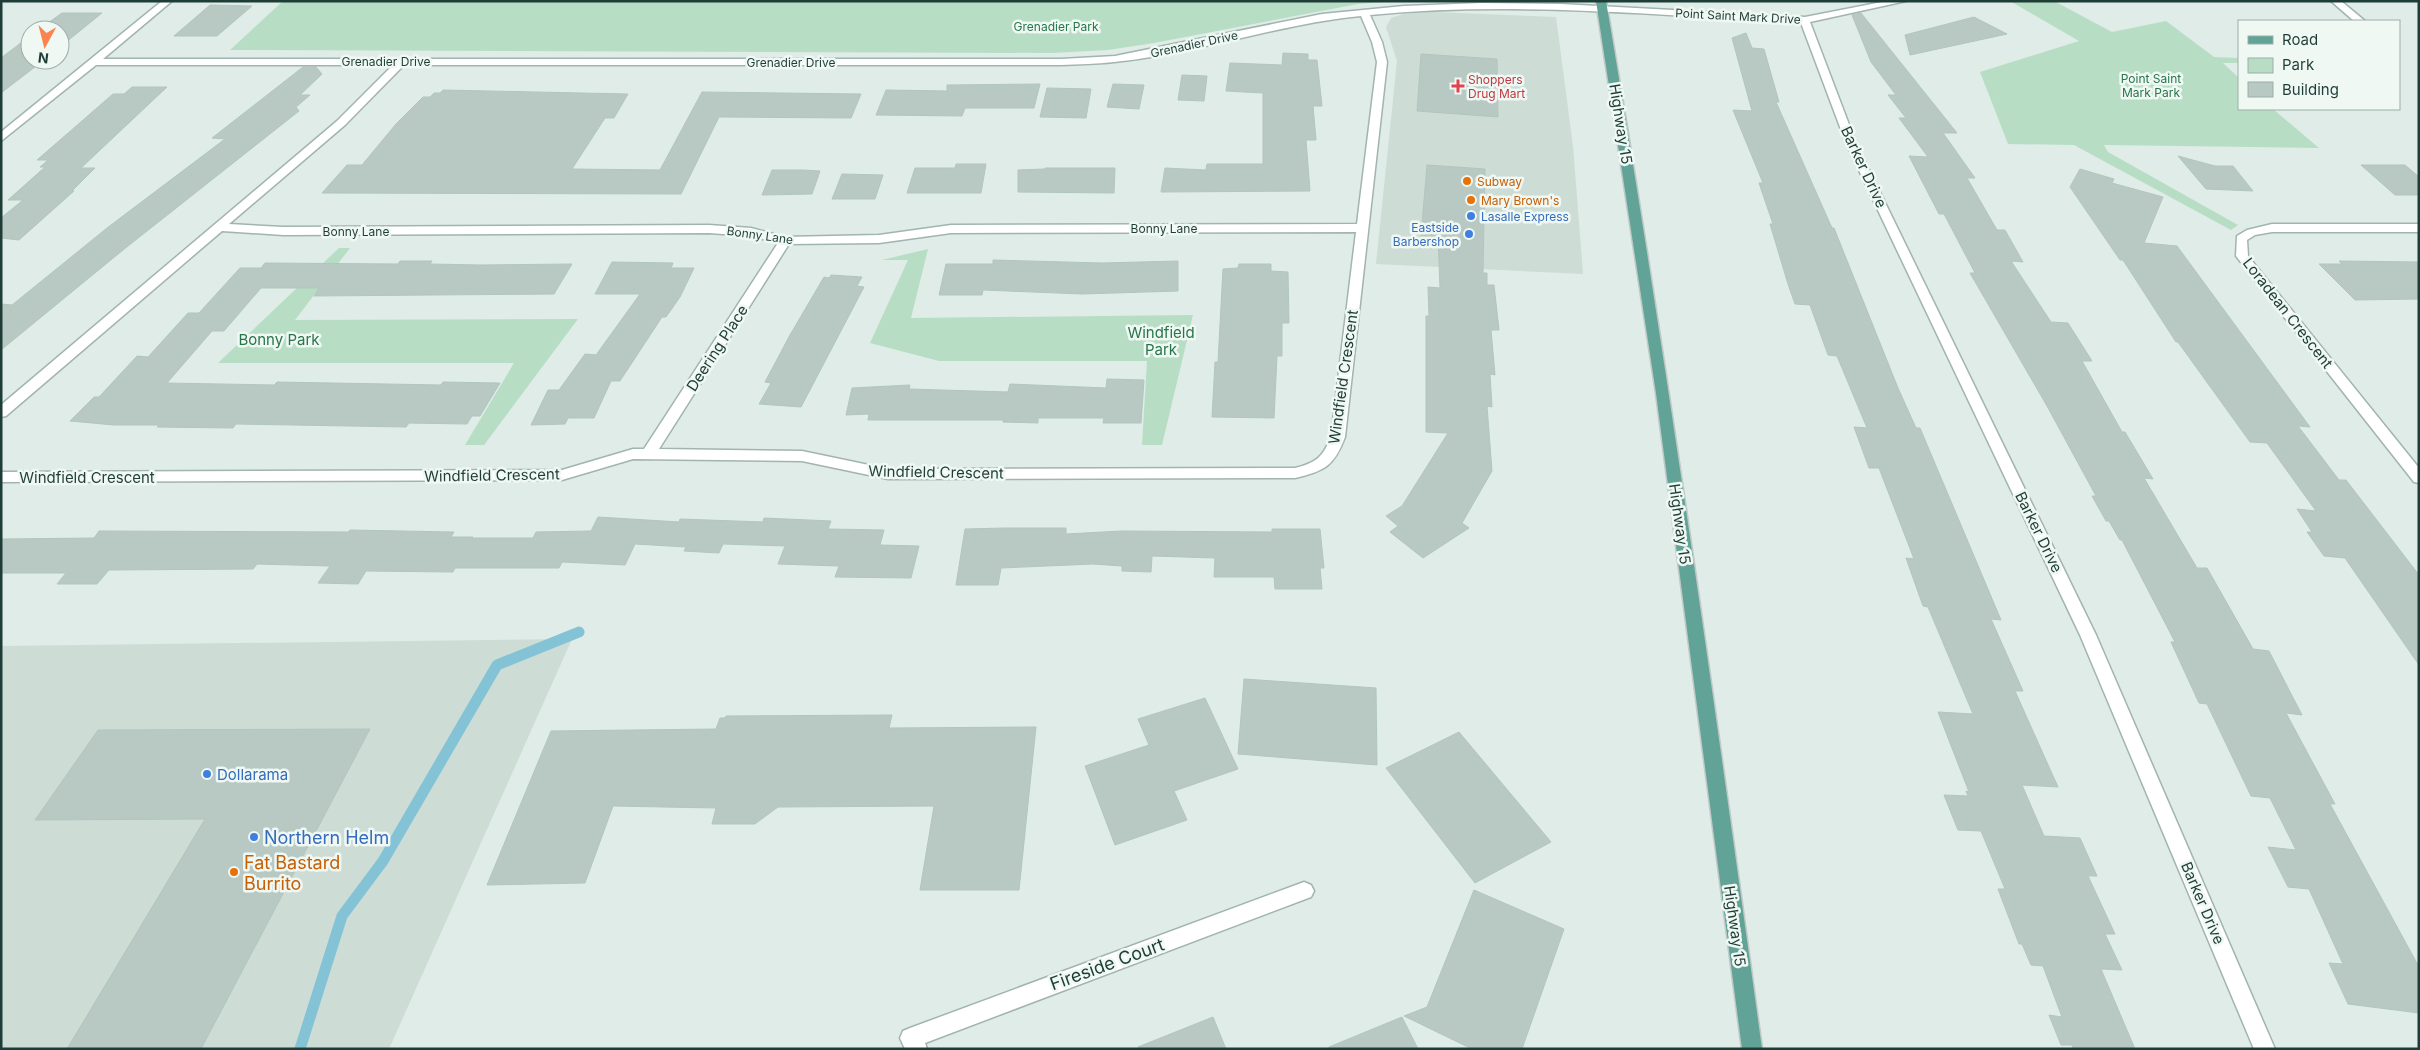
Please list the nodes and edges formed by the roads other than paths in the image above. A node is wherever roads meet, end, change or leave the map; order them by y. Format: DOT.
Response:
graph roads {
  1 [pos="168,1"];
  2 [pos="1902,1"];
  3 [pos="2336,1"];
  4 [pos="1602,5"];
  5 [pos="1364,13"];
  6 [pos="1805,20"];
  7 [pos="2359,20"];
  8 [pos="402,61"];
  9 [pos="96,62"];
  10 [pos="1,138"];
  11 [pos="218,227"];
  12 [pos="1362,228"];
  13 [pos="2419,228"];
  14 [pos="785,241"];
  15 [pos="1,413"];
  16 [pos="648,454"];
  17 [pos="1,477"];
  18 [pos="2419,478"];
  19 [pos="1304,891"];
  20 [pos="914,1043"];
  21 [pos="1752,1049"];
  22 [pos="2265,1049"];
  1 -- 9 [label="street"];
  2 -- 6 [label="street, Point Saint Mark Drive"];
  3 -- 7 [label="street"];
  4 -- 5 [label="street, Grenadier Drive"];
  4 -- 6 [label="street, Point Saint Mark Drive"];
  4 -- 21 [label="main road, Highway 15"];
  5 -- 8 [label="street, Grenadier Drive"];
  5 -- 12 [label="street, Windfield Crescent"];
  6 -- 22 [label="street, Barker Drive"];
  8 -- 9 [label="street, Grenadier Drive"];
  8 -- 11 [label="street"];
  9 -- 10 [label="street"];
  11 -- 14 [label="street, Bonny Lane"];
  11 -- 15 [label="street"];
  12 -- 14 [label="street, Bonny Lane"];
  12 -- 16 [label="street, Windfield Crescent"];
  13 -- 18 [label="street, Loradean Crescent"];
  14 -- 16 [label="street, Deering Place"];
  16 -- 17 [label="street, Windfield Crescent"];
  19 -- 20 [label="street, Fireside Court"];
}
